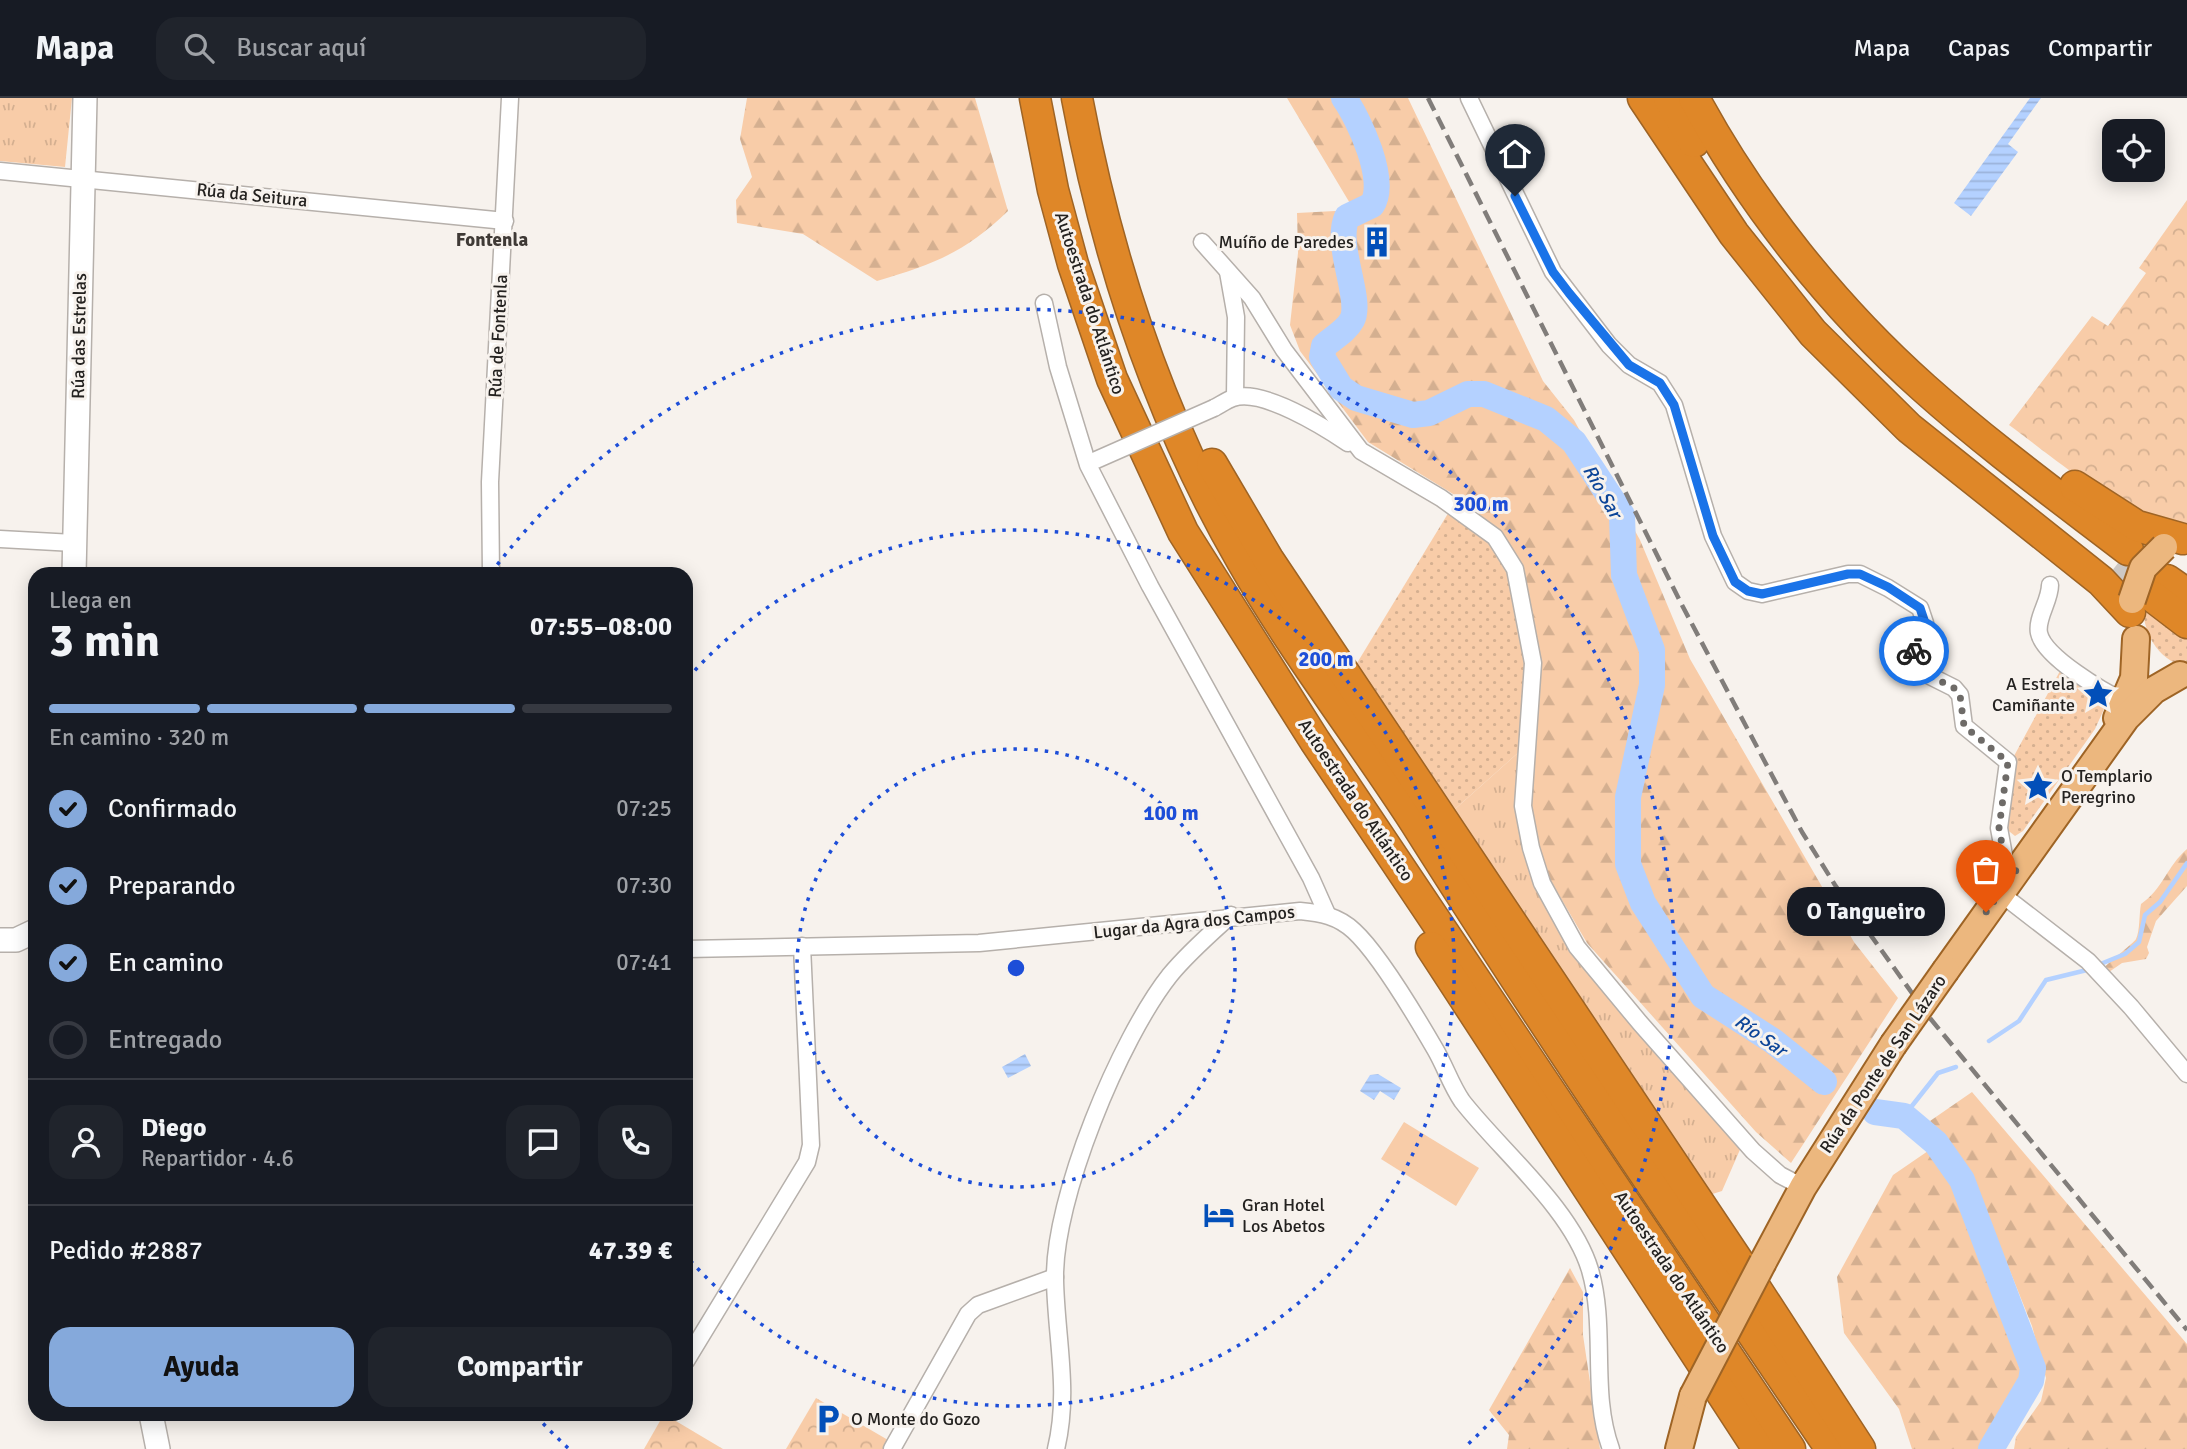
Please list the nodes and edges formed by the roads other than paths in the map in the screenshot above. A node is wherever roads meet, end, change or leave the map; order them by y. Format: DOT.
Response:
graph roads {
  1 [pos="85,98"];
  2 [pos="510,98"];
  3 [pos="1035,98"];
  4 [pos="1077,98"];
  5 [pos="1469,98"];
  6 [pos="1643,98"];
  7 [pos="1713,98"];
  8 [pos="1681,105"];
  9 [pos="1723,145"];
  10 [pos="1692,168"];
  11 [pos="0,171"];
  12 [pos="82,178"];
  13 [pos="505,221"];
  14 [pos="1202,242"];
  15 [pos="1227,270"];
  16 [pos="1044,303"];
  17 [pos="1876,342"];
  18 [pos="1148,358"];
  19 [pos="1235,397"];
  20 [pos="1361,451"];
  21 [pos="1092,463"];
  22 [pos="0,539"];
  23 [pos="2178,541"];
  24 [pos="74,543"];
  25 [pos="74,567"];
  26 [pos="491,567"];
  27 [pos="2050,585"];
  28 [pos="2151,604"];
  29 [pos="2187,623"];
  30 [pos="2184,676"];
  31 [pos="2125,702"];
  32 [pos="1315,741"];
  33 [pos="2102,749"];
  34 [pos="2017,869"];
  35 [pos="2000,893"];
  36 [pos="1327,914"];
  37 [pos="1231,915"];
  38 [pos="802,946"];
  39 [pos="693,949"];
  40 [pos="2187,1074"];
  41 [pos="1803,1187"];
  42 [pos="1055,1277"];
  43 [pos="693,1349"];
  44 [pos="152,1421"];
  45 [pos="158,1449"];
  46 [pos="892,1449"];
  47 [pos="1056,1449"];
  48 [pos="1611,1449"];
  49 [pos="1679,1449"];
  50 [pos="1758,1449"];
  51 [pos="1790,1449"];
  52 [pos="1831,1449"];
  53 [pos="1860,1449"];
  1 -- 12 [label="street, Rúa das Estrelas"];
  2 -- 13 [label="street, Rúa de Fontenla"];
  3 -- 32 [label="highway, Autoestrada do Atlántico"];
  4 -- 18 [label="highway, Autoestrada do Atlántico"];
  5 -- 34 [label="street"];
  6 -- 10 [label="highway"];
  7 -- 9 [label="highway"];
  8 -- 9 [label="highway"];
  8 -- 10 [label="highway"];
  8 -- 17 [label="highway"];
  9 -- 17 [label="highway"];
  10 -- 28 [label="highway"];
  11 -- 12 [label="street, Rúa da Seitura"];
  12 -- 13 [label="street, Rúa da Seitura"];
  12 -- 24 [label="street, Rúa das Estrelas"];
  13 -- 26 [label="street, Rúa de Fontenla"];
  14 -- 15 [label="street"];
  15 -- 19 [label="street"];
  15 -- 20 [label="street"];
  16 -- 21 [label="street"];
  17 -- 23 [label="highway"];
  18 -- 52 [label="highway, Autoestrada do Atlántico"];
  18 -- 53 [label="highway"];
  19 -- 20 [label="street"];
  19 -- 21 [label="street, bridge"];
  20 -- 41 [label="street"];
  21 -- 36 [label="street"];
  22 -- 24 [label="street"];
  23 -- 28 [label="main road, Rúa da Ponte de San Lázaro, bridge"];
  24 -- 25 [label="street, Rúa das Estrelas"];
  27 -- 31 [label="street"];
  28 -- 29 [label="highway"];
  28 -- 30 [label="main road"];
  28 -- 31 [label="main road, Rúa da Ponte de San Lázaro"];
  30 -- 33 [label="main road, Rúa da Ponte de San Lázaro"];
  31 -- 33 [label="main road, Rúa da Ponte de San Lázaro"];
  32 -- 50 [label="highway"];
  32 -- 51 [label="highway, Autoestrada do Atlántico"];
  33 -- 34 [label="main road, Rúa da Ponte de San Lázaro"];
  34 -- 35 [label="main road, Rúa da Ponte de San Lázaro"];
  35 -- 40 [label="street"];
  35 -- 41 [label="main road, Rúa da Ponte de San Lázaro, bridge"];
  36 -- 37 [label="street, Lugar da Agra dos Campos"];
  36 -- 48 [label="street"];
  37 -- 38 [label="street, Lugar da Agra dos Campos"];
  37 -- 42 [label="street"];
  38 -- 39 [label="street, Lugar da Agra dos Campos"];
  38 -- 43 [label="street"];
  41 -- 49 [label="main road, Rúa da Ponte de San Lázaro, bridge"];
  42 -- 46 [label="street"];
  42 -- 47 [label="street"];
  44 -- 45 [label="street"];
}
